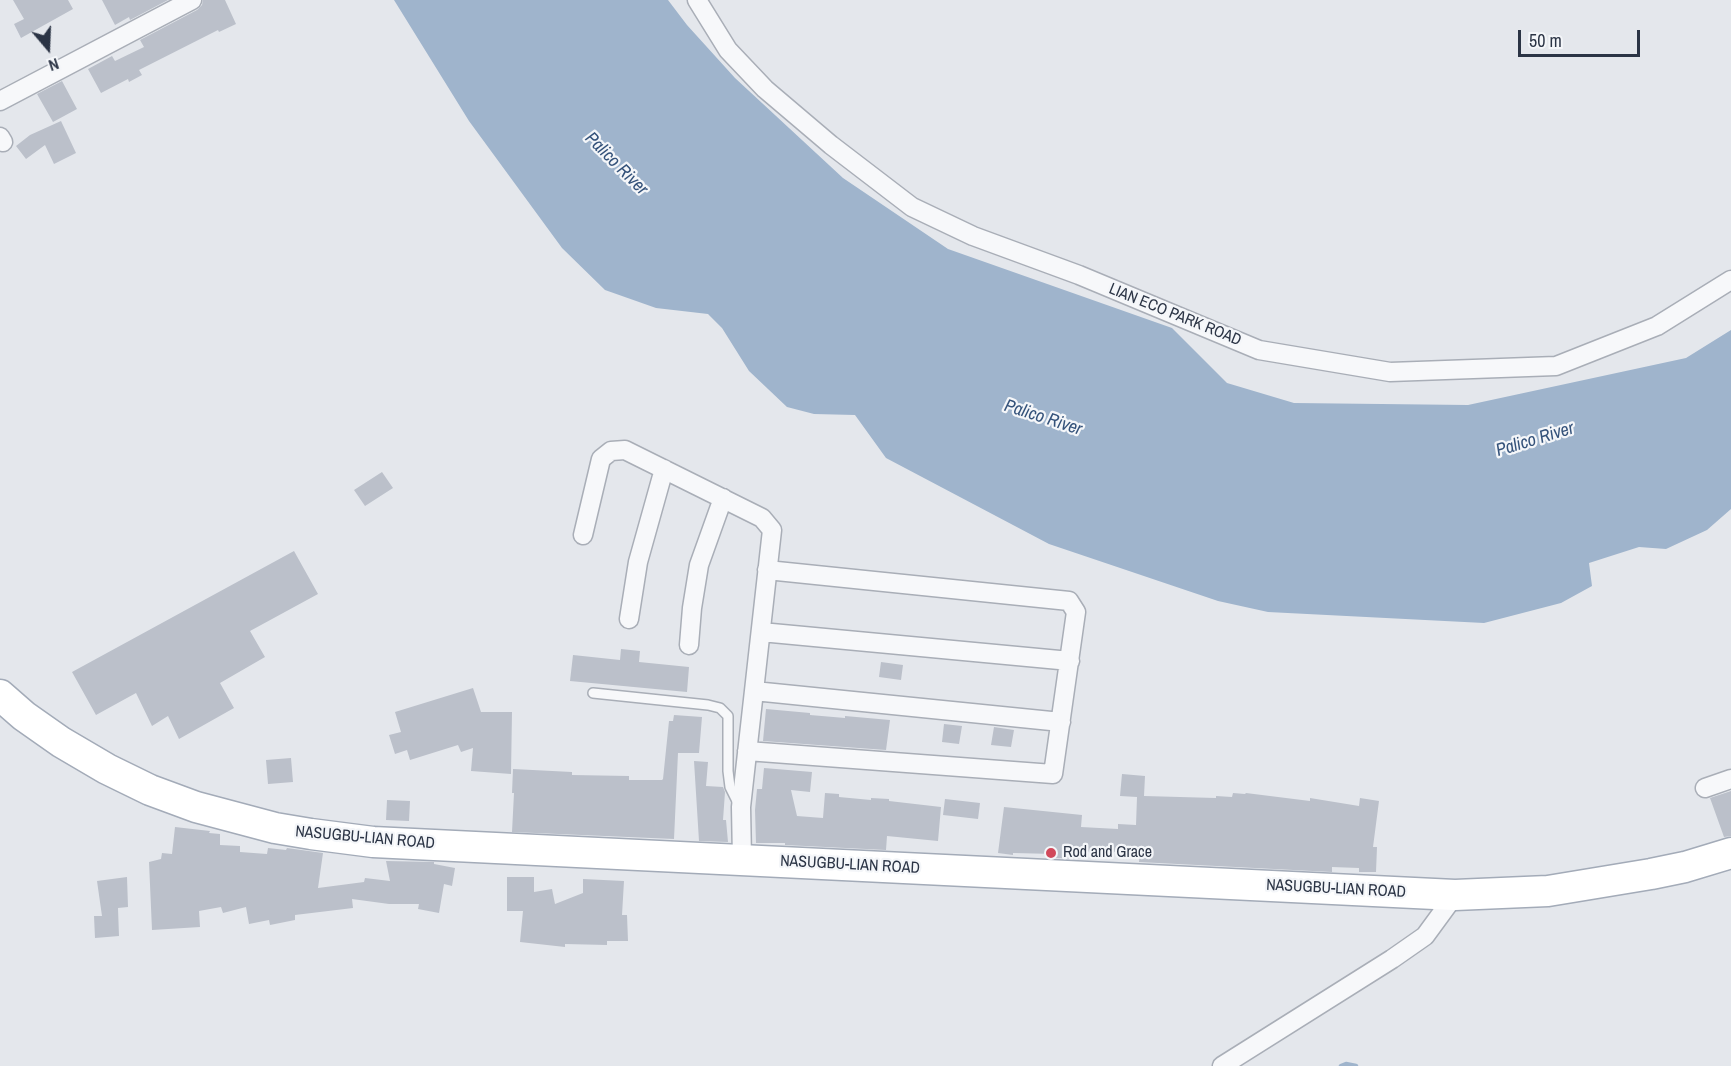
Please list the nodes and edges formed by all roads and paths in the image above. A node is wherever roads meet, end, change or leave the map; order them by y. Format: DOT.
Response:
graph roads {
  1 [pos="192,0"];
  2 [pos="697,0"];
  3 [pos="0,101"];
  4 [pos="1731,280"];
  5 [pos="664,469"];
  6 [pos="723,498"];
  7 [pos="583,535"];
  8 [pos="767,570"];
  9 [pos="629,620"];
  10 [pos="761,632"];
  11 [pos="689,645"];
  12 [pos="1070,661"];
  13 [pos="754,691"];
  14 [pos="593,693"];
  15 [pos="0,695"];
  16 [pos="1061,722"];
  17 [pos="747,751"];
  18 [pos="1731,779"];
  19 [pos="1705,788"];
  20 [pos="741,807"];
  21 [pos="1731,854"];
  22 [pos="742,859"];
  23 [pos="1455,895"];
  24 [pos="1222,1066"];
  1 -- 3 [label="street"];
  2 -- 4 [label="street, LIAN ECO PARK ROAD"];
  5 -- 6 [label="street"];
  5 -- 7 [label="street"];
  5 -- 9 [label="street"];
  6 -- 8 [label="street"];
  6 -- 11 [label="street"];
  8 -- 10 [label="street"];
  8 -- 12 [label="street"];
  10 -- 12 [label="street"];
  10 -- 13 [label="street"];
  12 -- 16 [label="street"];
  13 -- 16 [label="street"];
  13 -- 17 [label="street"];
  14 -- 20 [label="lane"];
  15 -- 22 [label="main road, NASUGBU-LIAN ROAD"];
  16 -- 17 [label="street"];
  17 -- 20 [label="street"];
  18 -- 19 [label="street"];
  20 -- 22 [label="street"];
  21 -- 23 [label="main road, NASUGBU-LIAN ROAD"];
  22 -- 23 [label="main road, NASUGBU-LIAN ROAD"];
  23 -- 24 [label="street"];
}
